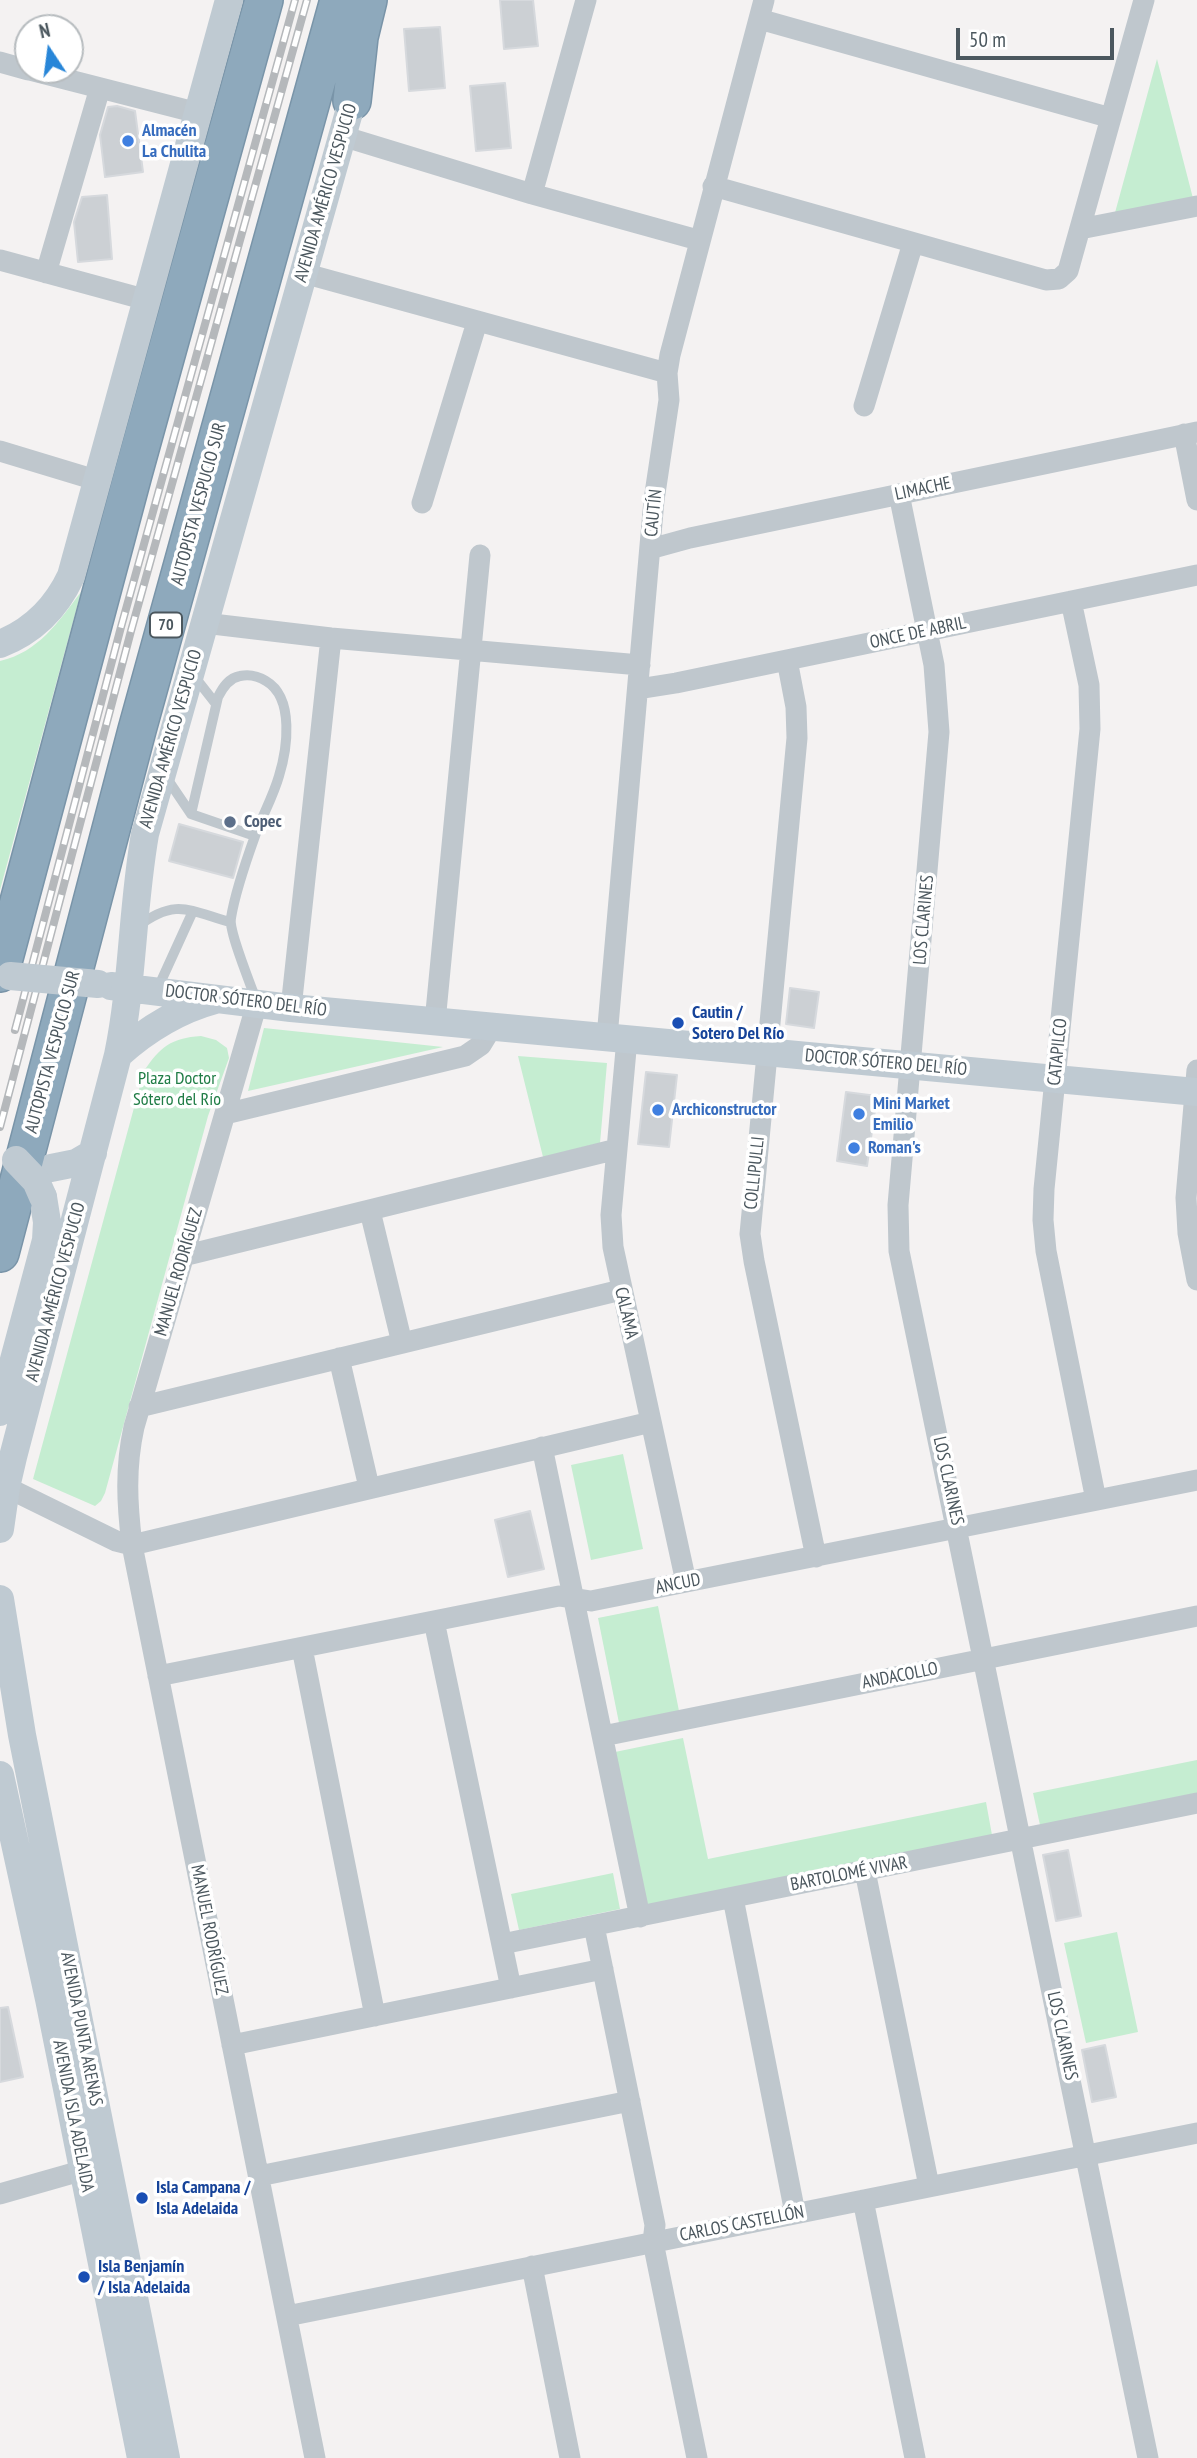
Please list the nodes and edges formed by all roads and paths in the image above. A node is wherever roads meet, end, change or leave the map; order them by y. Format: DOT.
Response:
graph roads {
  1 [pos="229,0"];
  2 [pos="264,0"];
  3 [pos="339,0"];
  4 [pos="368,0"];
  5 [pos="382,0"];
  6 [pos="586,0"];
  7 [pos="1144,0"];
  8 [pos="761,9"];
  9 [pos="84,84"];
  10 [pos="100,88"];
  11 [pos="352,101"];
  12 [pos="198,113"];
  13 [pos="1111,118"];
  14 [pos="342,136"];
  15 [pos="713,186"];
  16 [pos="532,194"];
  17 [pos="1197,206"];
  18 [pos="1080,229"];
  19 [pos="698,240"];
  20 [pos="913,243"];
  21 [pos="0,260"];
  22 [pos="46,273"];
  23 [pos="303,273"];
  24 [pos="147,300"];
  25 [pos="477,322"];
  26 [pos="667,373"];
  27 [pos="864,406"];
  28 [pos="1190,433"];
  29 [pos="0,451"];
  30 [pos="99,481"];
  31 [pos="899,494"];
  32 [pos="1197,500"];
  33 [pos="422,503"];
  34 [pos="650,549"];
  35 [pos="480,555"];
  36 [pos="1197,575"];
  37 [pos="1072,601"];
  38 [pos="204,623"];
  39 [pos="928,631"];
  40 [pos="331,638"];
  41 [pos="0,644"];
  42 [pos="471,650"];
  43 [pos="787,660"];
  44 [pos="640,665"];
  45 [pos="190,671"];
  46 [pos="638,689"];
  47 [pos="216,704"];
  48 [pos="162,771"];
  49 [pos="191,814"];
  50 [pos="255,836"];
  51 [pos="193,911"];
  52 [pos="230,922"];
  53 [pos="132,930"];
  54 [pos="3,975"];
  55 [pos="143,989"];
  56 [pos="222,998"];
  57 [pos="257,1003"];
  58 [pos="291,1008"];
  59 [pos="435,1022"];
  60 [pos="492,1027"];
  61 [pos="617,1038"];
  62 [pos="767,1052"];
  63 [pos="118,1055"];
  64 [pos="912,1066"];
  65 [pos="1055,1079"];
  66 [pos="1196,1084"];
  67 [pos="225,1114"];
  68 [pos="617,1149"];
  69 [pos="93,1153"];
  70 [pos="8,1158"];
  71 [pos="370,1211"];
  72 [pos="0,1253"];
  73 [pos="183,1256"];
  74 [pos="1197,1280"];
  75 [pos="621,1290"];
  76 [pos="402,1343"];
  77 [pos="339,1358"];
  78 [pos="139,1407"];
  79 [pos="0,1412"];
  80 [pos="651,1422"];
  81 [pos="542,1447"];
  82 [pos="1197,1480"];
  83 [pos="6,1487"];
  84 [pos="369,1487"];
  85 [pos="1096,1500"];
  86 [pos="0,1529"];
  87 [pos="958,1529"];
  88 [pos="132,1545"];
  89 [pos="816,1557"];
  90 [pos="686,1582"];
  91 [pos="575,1598"];
  92 [pos="0,1599"];
  93 [pos="1197,1616"];
  94 [pos="434,1621"];
  95 [pos="302,1648"];
  96 [pos="984,1659"];
  97 [pos="158,1676"];
  98 [pos="15,1695"];
  99 [pos="0,1720"];
  100 [pos="603,1736"];
  101 [pos="0,1775"];
  102 [pos="1197,1803"];
  103 [pos="1021,1839"];
  104 [pos="865,1871"];
  105 [pos="733,1898"];
  106 [pos="640,1917"];
  107 [pos="594,1926"];
  108 [pos="502,1944"];
  109 [pos="603,1969"];
  110 [pos="511,1988"];
  111 [pos="375,2015"];
  112 [pos="232,2045"];
  113 [pos="630,2101"];
  114 [pos="1197,2133"];
  115 [pos="1086,2155"];
  116 [pos="83,2170"];
  117 [pos="259,2176"];
  118 [pos="929,2186"];
  119 [pos="0,2194"];
  120 [pos="863,2200"];
  121 [pos="795,2213"];
  122 [pos="653,2242"];
  123 [pos="532,2266"];
  124 [pos="287,2316"];
  125 [pos="141,2458"];
  126 [pos="166,2458"];
  127 [pos="315,2458"];
  128 [pos="570,2458"];
  129 [pos="697,2458"];
  130 [pos="915,2458"];
  131 [pos="1148,2458"];
  1 -- 12 [label="main road"];
  2 -- 54 [label="highway"];
  3 -- 72 [label="highway, AUTOPISTA VESPUCIO SUR / 70"];
  4 -- 11 [label="highway"];
  5 -- 11 [label="main road, AVENIDA AMÉRICO VESPUCIO"];
  6 -- 16 [label="street"];
  7 -- 13 [label="street"];
  8 -- 13 [label="street"];
  8 -- 15 [label="street, CAUTÍN"];
  9 -- 10 [label="street"];
  10 -- 12 [label="street"];
  10 -- 22 [label="street"];
  11 -- 14 [label="main road, AVENIDA AMÉRICO VESPUCIO"];
  12 -- 24 [label="main road"];
  13 -- 18 [label="street"];
  14 -- 16 [label="street"];
  14 -- 23 [label="main road, AVENIDA AMÉRICO VESPUCIO"];
  15 -- 19 [label="street, CAUTÍN"];
  15 -- 20 [label="street"];
  16 -- 19 [label="street"];
  17 -- 18 [label="street"];
  18 -- 20 [label="street"];
  19 -- 26 [label="street, CAUTÍN"];
  20 -- 27 [label="street"];
  21 -- 22 [label="street"];
  22 -- 24 [label="street"];
  23 -- 25 [label="street"];
  23 -- 38 [label="main road, AVENIDA AMÉRICO VESPUCIO"];
  24 -- 30 [label="main road"];
  25 -- 26 [label="street"];
  25 -- 33 [label="street"];
  26 -- 34 [label="street, CAUTÍN"];
  28 -- 31 [label="street, LIMACHE"];
  28 -- 32 [label="street"];
  29 -- 30 [label="street"];
  30 -- 41 [label="main road"];
  31 -- 34 [label="street, LIMACHE"];
  31 -- 39 [label="street, LOS CLARINES"];
  34 -- 44 [label="street, CAUTÍN"];
  35 -- 42 [label="street"];
  36 -- 37 [label="street, ONCE DE ABRIL"];
  37 -- 39 [label="street, ONCE DE ABRIL"];
  37 -- 65 [label="street, CATAPILCO"];
  38 -- 40 [label="street"];
  38 -- 45 [label="main road, AVENIDA AMÉRICO VESPUCIO"];
  39 -- 43 [label="street, ONCE DE ABRIL"];
  39 -- 64 [label="street, LOS CLARINES"];
  40 -- 42 [label="street"];
  40 -- 58 [label="street"];
  42 -- 44 [label="street"];
  42 -- 59 [label="street"];
  43 -- 46 [label="street, ONCE DE ABRIL"];
  43 -- 62 [label="street, COLLIPULLI"];
  44 -- 46 [label="street, CAUTÍN"];
  45 -- 47 [label="lane"];
  45 -- 48 [label="main road, AVENIDA AMÉRICO VESPUCIO"];
  46 -- 61 [label="street, CAUTÍN"];
  47 -- 49 [label="lane"];
  47 -- 50 [label="lane"];
  48 -- 49 [label="lane"];
  48 -- 53 [label="main road, AVENIDA AMÉRICO VESPUCIO"];
  49 -- 50 [label="lane"];
  50 -- 52 [label="lane"];
  51 -- 52 [label="lane"];
  51 -- 53 [label="lane"];
  51 -- 55 [label="lane"];
  52 -- 57 [label="lane"];
  53 -- 55 [label="main road, AVENIDA AMÉRICO VESPUCIO"];
  54 -- 55 [label="main road, DOCTOR SÓTERO DEL RÍO, bridge"];
  55 -- 56 [label="main road, DOCTOR SÓTERO DEL RÍO"];
  55 -- 63 [label="main road, AVENIDA AMÉRICO VESPUCIO"];
  56 -- 57 [label="main road, DOCTOR SÓTERO DEL RÍO"];
  56 -- 63 [label="main road"];
  57 -- 58 [label="main road, DOCTOR SÓTERO DEL RÍO"];
  57 -- 67 [label="street, MANUEL RODRÍGUEZ"];
  58 -- 59 [label="main road, DOCTOR SÓTERO DEL RÍO"];
  59 -- 60 [label="main road, DOCTOR SÓTERO DEL RÍO"];
  60 -- 61 [label="main road, DOCTOR SÓTERO DEL RÍO"];
  60 -- 67 [label="street"];
  61 -- 62 [label="main road, DOCTOR SÓTERO DEL RÍO"];
  61 -- 68 [label="street, CALAMA"];
  62 -- 64 [label="main road, DOCTOR SÓTERO DEL RÍO"];
  62 -- 89 [label="street, COLLIPULLI"];
  63 -- 69 [label="main road, AVENIDA AMÉRICO VESPUCIO"];
  64 -- 65 [label="main road, DOCTOR SÓTERO DEL RÍO"];
  64 -- 87 [label="street, LOS CLARINES"];
  65 -- 66 [label="main road, DOCTOR SÓTERO DEL RÍO"];
  65 -- 85 [label="street, CATAPILCO"];
  66 -- 74 [label="street"];
  67 -- 73 [label="street, MANUEL RODRÍGUEZ"];
  68 -- 71 [label="street"];
  68 -- 75 [label="street, CALAMA"];
  69 -- 70 [label="main road"];
  69 -- 83 [label="main road, AVENIDA AMÉRICO VESPUCIO"];
  70 -- 79 [label="main road, bridge"];
  71 -- 73 [label="street"];
  71 -- 76 [label="street"];
  73 -- 78 [label="street, MANUEL RODRÍGUEZ"];
  75 -- 76 [label="street"];
  75 -- 80 [label="street, CALAMA"];
  76 -- 77 [label="street"];
  77 -- 78 [label="street"];
  77 -- 84 [label="street"];
  78 -- 88 [label="street, MANUEL RODRÍGUEZ"];
  80 -- 81 [label="street"];
  80 -- 90 [label="street, CALAMA"];
  81 -- 84 [label="street"];
  81 -- 91 [label="street"];
  82 -- 85 [label="street, ANCUD"];
  83 -- 86 [label="main road"];
  83 -- 88 [label="street"];
  84 -- 88 [label="street"];
  85 -- 87 [label="street, ANCUD"];
  87 -- 89 [label="street, ANCUD"];
  87 -- 96 [label="street, LOS CLARINES"];
  88 -- 97 [label="street, MANUEL RODRÍGUEZ"];
  89 -- 90 [label="street, ANCUD"];
  90 -- 91 [label="street, ANCUD"];
  91 -- 94 [label="street, ANCUD"];
  91 -- 100 [label="street"];
  92 -- 98 [label="main road, AVENIDA PUNTA ARENAS"];
  93 -- 96 [label="street, ANDACOLLO"];
  94 -- 95 [label="street, ANCUD"];
  94 -- 108 [label="street"];
  95 -- 97 [label="street, ANCUD"];
  95 -- 111 [label="street"];
  96 -- 100 [label="street, ANDACOLLO"];
  96 -- 103 [label="street, LOS CLARINES"];
  97 -- 112 [label="street, MANUEL RODRÍGUEZ"];
  98 -- 99 [label="main road"];
  98 -- 126 [label="main road, AVENIDA PUNTA ARENAS"];
  100 -- 106 [label="street"];
  101 -- 116 [label="main road, AVENIDA ISLA ADELAIDA"];
  102 -- 103 [label="street, BARTOLOMÉ VIVAR"];
  103 -- 104 [label="street, BARTOLOMÉ VIVAR"];
  103 -- 115 [label="street, LOS CLARINES"];
  104 -- 105 [label="street, BARTOLOMÉ VIVAR"];
  104 -- 118 [label="street"];
  105 -- 106 [label="street, BARTOLOMÉ VIVAR"];
  105 -- 121 [label="street"];
  106 -- 107 [label="street, BARTOLOMÉ VIVAR"];
  107 -- 108 [label="street, BARTOLOMÉ VIVAR"];
  107 -- 109 [label="street"];
  108 -- 110 [label="street"];
  109 -- 110 [label="street"];
  109 -- 113 [label="street"];
  110 -- 111 [label="street"];
  111 -- 112 [label="street"];
  112 -- 117 [label="street, MANUEL RODRÍGUEZ"];
  113 -- 117 [label="street"];
  113 -- 122 [label="street"];
  114 -- 115 [label="street, CARLOS CASTELLÓN"];
  115 -- 118 [label="street, CARLOS CASTELLÓN"];
  115 -- 131 [label="street, LOS CLARINES"];
  116 -- 119 [label="street"];
  116 -- 125 [label="main road, AVENIDA ISLA ADELAIDA"];
  117 -- 124 [label="street, MANUEL RODRÍGUEZ"];
  118 -- 120 [label="street, CARLOS CASTELLÓN"];
  120 -- 121 [label="street, CARLOS CASTELLÓN"];
  120 -- 130 [label="street"];
  121 -- 122 [label="street, CARLOS CASTELLÓN"];
  122 -- 123 [label="street, CARLOS CASTELLÓN"];
  122 -- 129 [label="street"];
  123 -- 124 [label="street, CARLOS CASTELLÓN"];
  123 -- 128 [label="street"];
  124 -- 127 [label="street, MANUEL RODRÍGUEZ"];
}
